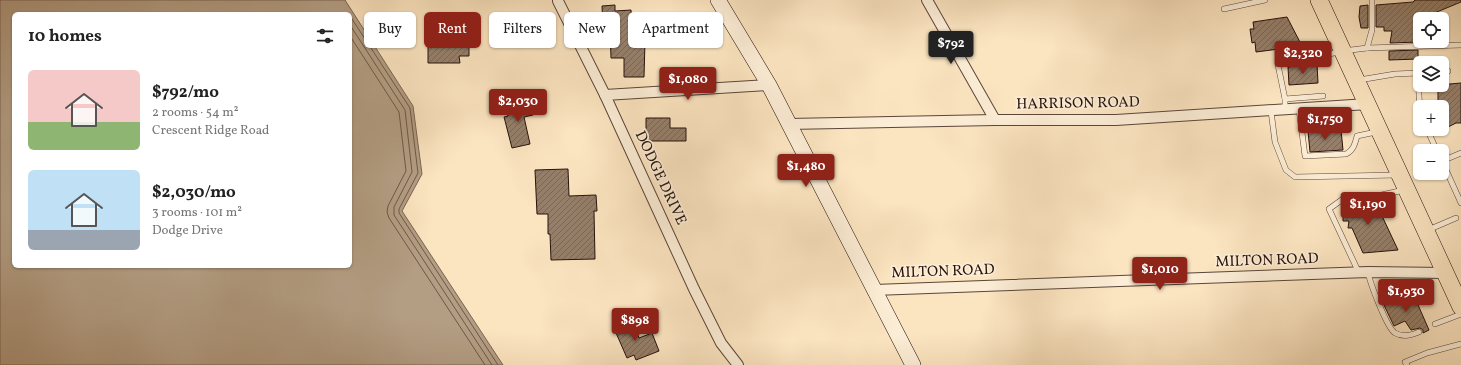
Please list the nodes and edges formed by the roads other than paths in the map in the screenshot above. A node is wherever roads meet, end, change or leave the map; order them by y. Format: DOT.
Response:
graph roads {
  1 [pos="718,0"];
  2 [pos="927,0"];
  3 [pos="1265,0"];
  4 [pos="1319,0"];
  5 [pos="1372,0"];
  6 [pos="558,1"];
  7 [pos="1224,9"];
  8 [pos="1461,45"];
  9 [pos="1367,48"];
  10 [pos="1343,51"];
  11 [pos="1413,73"];
  12 [pos="1356,80"];
  13 [pos="769,85"];
  14 [pos="606,96"];
  15 [pos="1323,96"];
  16 [pos="1285,99"];
  17 [pos="1368,104"];
  18 [pos="1299,109"];
  19 [pos="1285,110"];
  20 [pos="1271,111"];
  21 [pos="995,120"];
  22 [pos="788,124"];
  23 [pos="1380,131"];
  24 [pos="1461,153"];
  25 [pos="1449,158"];
  26 [pos="1449,177"];
  27 [pos="1404,182"];
  28 [pos="1461,204"];
  29 [pos="1456,218"];
  30 [pos="1426,231"];
  31 [pos="1363,273"];
  32 [pos="1450,278"];
  33 [pos="874,290"];
  34 [pos="1461,307"];
  35 [pos="1461,314"];
  36 [pos="1435,324"];
  37 [pos="1419,332"];
  38 [pos="1461,344"];
  39 [pos="1406,364"];
  40 [pos="738,365"];
  41 [pos="913,365"];
  1 -- 13 [label="main road"];
  2 -- 21 [label="street"];
  3 -- 7 [label="lane"];
  4 -- 10 [label="main road"];
  5 -- 9 [label="lane"];
  6 -- 14 [label="street, DODGE DRIVE"];
  8 -- 9 [label="lane"];
  9 -- 10 [label="lane"];
  10 -- 12 [label="main road"];
  10 -- 16 [label="lane"];
  11 -- 12 [label="lane"];
  12 -- 17 [label="main road"];
  13 -- 14 [label="street"];
  13 -- 22 [label="main road"];
  14 -- 40 [label="street, DODGE DRIVE"];
  15 -- 16 [label="lane"];
  16 -- 19 [label="lane"];
  17 -- 18 [label="street, HARRISON ROAD"];
  17 -- 23 [label="main road"];
  18 -- 19 [label="street, HARRISON ROAD"];
  18 -- 23 [label="lane"];
  19 -- 20 [label="street, HARRISON ROAD"];
  20 -- 21 [label="street, HARRISON ROAD"];
  20 -- 27 [label="lane"];
  21 -- 22 [label="street, HARRISON ROAD"];
  22 -- 33 [label="main road"];
  23 -- 27 [label="main road"];
  24 -- 25 [label="lane"];
  26 -- 28 [label="lane"];
  27 -- 30 [label="main road"];
  27 -- 31 [label="lane"];
  29 -- 30 [label="lane"];
  30 -- 32 [label="main road"];
  31 -- 32 [label="street, MILTON ROAD"];
  31 -- 33 [label="street, MILTON ROAD"];
  31 -- 37 [label="lane"];
  32 -- 34 [label="main road"];
  33 -- 41 [label="main road"];
  35 -- 36 [label="lane"];
  38 -- 39 [label="lane"];
}
